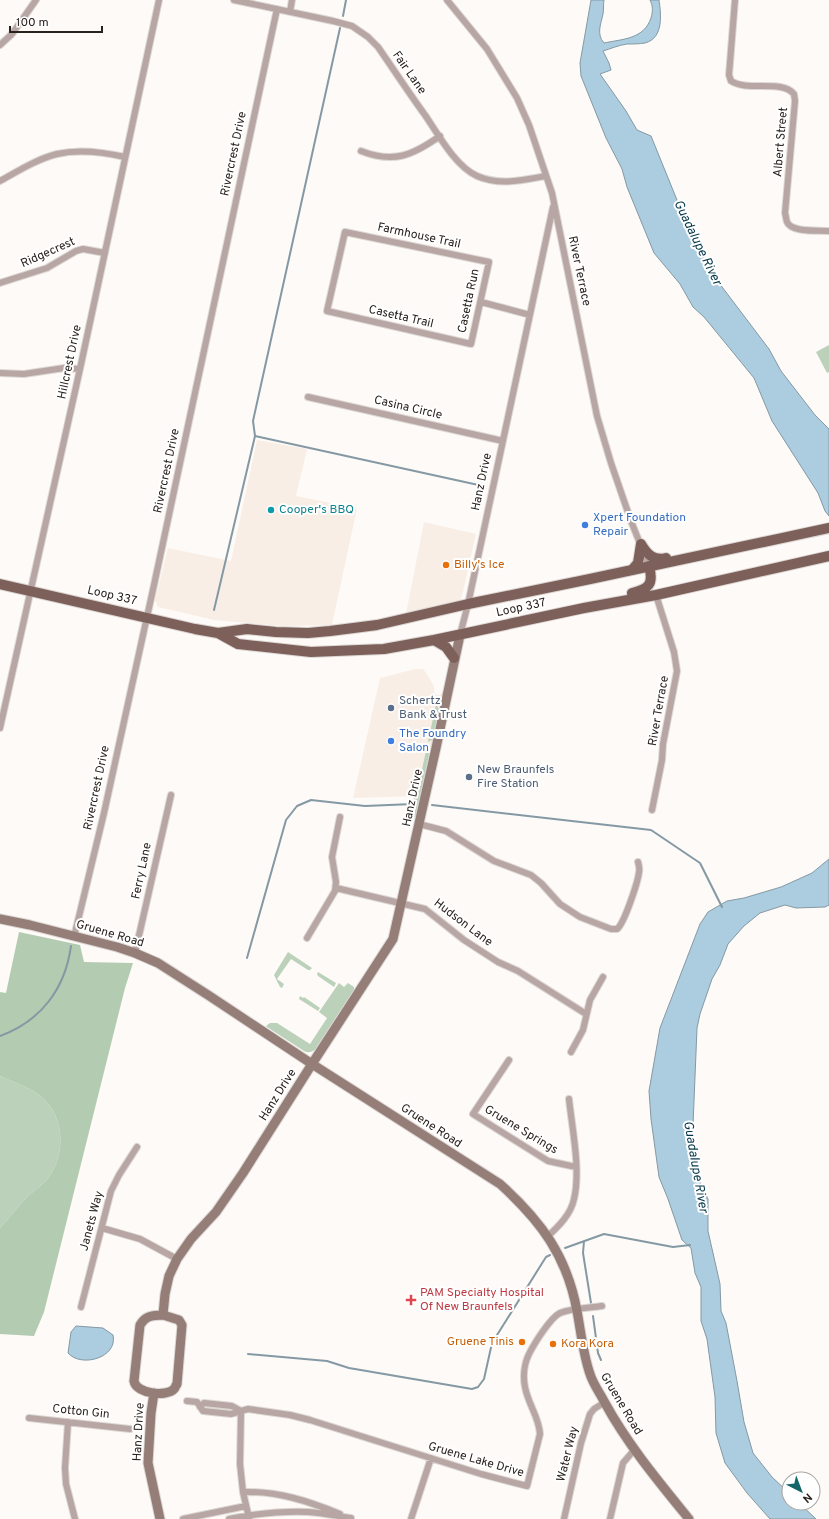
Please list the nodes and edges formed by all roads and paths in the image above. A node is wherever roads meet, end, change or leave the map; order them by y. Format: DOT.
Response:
graph roads {
  1 [pos="36,0"];
  2 [pos="159,0"];
  3 [pos="234,0"];
  4 [pos="292,0"];
  5 [pos="447,0"];
  6 [pos="735,0"];
  7 [pos="277,9"];
  8 [pos="290,12"];
  9 [pos="0,45"];
  10 [pos="440,136"];
  11 [pos="362,151"];
  12 [pos="125,157"];
  13 [pos="546,176"];
  14 [pos="0,181"];
  15 [pos="554,203"];
  16 [pos="829,231"];
  17 [pos="104,252"];
  18 [pos="489,262"];
  19 [pos="0,283"];
  20 [pos="481,302"];
  21 [pos="327,311"];
  22 [pos="530,315"];
  23 [pos="471,344"];
  24 [pos="80,369"];
  25 [pos="0,373"];
  26 [pos="308,397"];
  27 [pos="503,441"];
  28 [pos="829,528"];
  29 [pos="640,544"];
  30 [pos="722,551"];
  31 [pos="829,556"];
  32 [pos="649,566"];
  33 [pos="632,570"];
  34 [pos="0,584"];
  35 [pos="31,590"];
  36 [pos="656,595"];
  37 [pos="468,604"];
  38 [pos="575,610"];
  39 [pos="146,617"];
  40 [pos="218,633"];
  41 [pos="460,635"];
  42 [pos="434,640"];
  43 [pos="454,658"];
  44 [pos="0,728"];
  45 [pos="171,795"];
  46 [pos="652,810"];
  47 [pos="340,817"];
  48 [pos="420,824"];
  49 [pos="638,862"];
  50 [pos="336,888"];
  51 [pos="402,902"];
  52 [pos="0,919"];
  53 [pos="74,937"];
  54 [pos="306,938"];
  55 [pos="135,952"];
  56 [pos="603,977"];
  57 [pos="586,1014"];
  58 [pos="571,1052"];
  59 [pos="509,1060"];
  60 [pos="312,1064"];
  61 [pos="569,1099"];
  62 [pos="137,1147"];
  63 [pos="576,1167"];
  64 [pos="102,1228"];
  65 [pos="548,1236"];
  66 [pos="177,1259"];
  67 [pos="602,1306"];
  68 [pos="81,1307"];
  69 [pos="577,1310"];
  70 [pos="162,1315"];
  71 [pos="154,1393"];
  72 [pos="186,1401"];
  73 [pos="604,1402"];
  74 [pos="241,1411"];
  75 [pos="30,1418"];
  76 [pos="68,1422"];
  77 [pos="130,1429"];
  78 [pos="635,1449"];
  79 [pos="431,1458"];
  80 [pos="243,1492"];
  81 [pos="246,1506"];
  82 [pos="249,1518"];
  83 [pos="75,1519"];
  84 [pos="160,1519"];
  85 [pos="184,1519"];
  86 [pos="229,1519"];
  87 [pos="353,1519"];
  88 [pos="411,1519"];
  89 [pos="564,1519"];
  90 [pos="610,1519"];
  91 [pos="689,1519"];
  1 -- 9 [label="street"];
  2 -- 12 [label="street, Hillcrest Drive"];
  3 -- 7 [label="street, Fair Lane"];
  4 -- 8 [label="street"];
  5 -- 13 [label="street, River Terrace"];
  6 -- 16 [label="street, Albert Street"];
  7 -- 8 [label="street, Fair Lane"];
  7 -- 39 [label="street, Rivercrest Drive"];
  8 -- 10 [label="street, Fair Lane"];
  10 -- 11 [label="street"];
  10 -- 13 [label="street, Fair Lane"];
  12 -- 14 [label="street"];
  12 -- 17 [label="street, Hillcrest Drive"];
  13 -- 15 [label="street, River Terrace"];
  15 -- 22 [label="street, Hanz Drive"];
  15 -- 29 [label="street, River Terrace"];
  17 -- 19 [label="street, Ridgecrest"];
  17 -- 24 [label="street, Hillcrest Drive"];
  18 -- 20 [label="street, Casetta Run"];
  18 -- 21 [label="street, Farmhouse Trail"];
  20 -- 22 [label="street"];
  20 -- 23 [label="street, Casetta Run"];
  21 -- 23 [label="street, Casetta Trail"];
  22 -- 27 [label="street, Hanz Drive"];
  24 -- 25 [label="street"];
  24 -- 35 [label="street, Hillcrest Drive"];
  26 -- 27 [label="street, Casina Circle"];
  27 -- 37 [label="street, Hanz Drive"];
  28 -- 30 [label="main road, Loop 337"];
  29 -- 30 [label="main road"];
  29 -- 32 [label="street, River Terrace"];
  29 -- 33 [label="main road"];
  30 -- 32 [label="main road, Loop 337"];
  31 -- 36 [label="main road, Loop 337"];
  32 -- 33 [label="main road, Loop 337"];
  32 -- 38 [label="main road"];
  33 -- 37 [label="main road, Loop 337"];
  34 -- 35 [label="main road, Loop 337"];
  35 -- 39 [label="main road, Loop 337"];
  35 -- 44 [label="street, Hillcrest Drive"];
  36 -- 38 [label="main road, Loop 337"];
  36 -- 46 [label="street, River Terrace"];
  37 -- 40 [label="main road, Loop 337"];
  37 -- 41 [label="street, Hanz Drive"];
  38 -- 41 [label="main road, Loop 337"];
  39 -- 40 [label="main road, Loop 337"];
  39 -- 53 [label="street, Rivercrest Drive"];
  40 -- 42 [label="main road, Loop 337"];
  41 -- 42 [label="main road, Loop 337"];
  41 -- 43 [label="street, Hanz Drive"];
  42 -- 43 [label="main road"];
  43 -- 48 [label="street, Hanz Drive"];
  45 -- 55 [label="street, Ferry Lane"];
  47 -- 50 [label="street"];
  48 -- 49 [label="street"];
  48 -- 51 [label="street, Hanz Drive"];
  50 -- 51 [label="street, Hudson Lane"];
  50 -- 54 [label="street"];
  51 -- 57 [label="street, Hudson Lane"];
  51 -- 60 [label="street, Hanz Drive"];
  52 -- 53 [label="street, Gruene Road"];
  53 -- 55 [label="street, Gruene Road"];
  55 -- 60 [label="street, Gruene Road"];
  56 -- 57 [label="street"];
  57 -- 58 [label="street"];
  59 -- 63 [label="street, Gruene Springs"];
  60 -- 65 [label="street, Gruene Road"];
  60 -- 66 [label="street, Hanz Drive"];
  61 -- 63 [label="street"];
  62 -- 64 [label="street, Janets Way"];
  63 -- 65 [label="street"];
  64 -- 66 [label="street"];
  64 -- 68 [label="street, Janets Way"];
  65 -- 69 [label="street, Gruene Road"];
  66 -- 70 [label="street, Hanz Drive"];
  67 -- 69 [label="street, Gruene Lake Drive"];
  69 -- 73 [label="street, Gruene Road"];
  69 -- 79 [label="street, Gruene Lake Drive"];
  70 -- 71 [label="street, Hanz Drive"];
  70 -- 71 [label="street, Hanz Drive"];
  71 -- 84 [label="street, Hanz Drive"];
  72 -- 74 [label="street, Gruene Lake Drive"];
  73 -- 78 [label="street, Gruene Road"];
  73 -- 89 [label="street, Water Way"];
  74 -- 79 [label="street, Gruene Lake Drive"];
  74 -- 80 [label="street"];
  75 -- 76 [label="street, Cotton Gin"];
  76 -- 77 [label="street, Cotton Gin"];
  76 -- 83 [label="street"];
  78 -- 90 [label="street"];
  78 -- 91 [label="street, Gruene Road"];
  79 -- 88 [label="street"];
  80 -- 81 [label="street"];
  80 -- 87 [label="street"];
  81 -- 82 [label="street"];
  81 -- 85 [label="street"];
  82 -- 86 [label="street"];
  82 -- 87 [label="street"];
}
